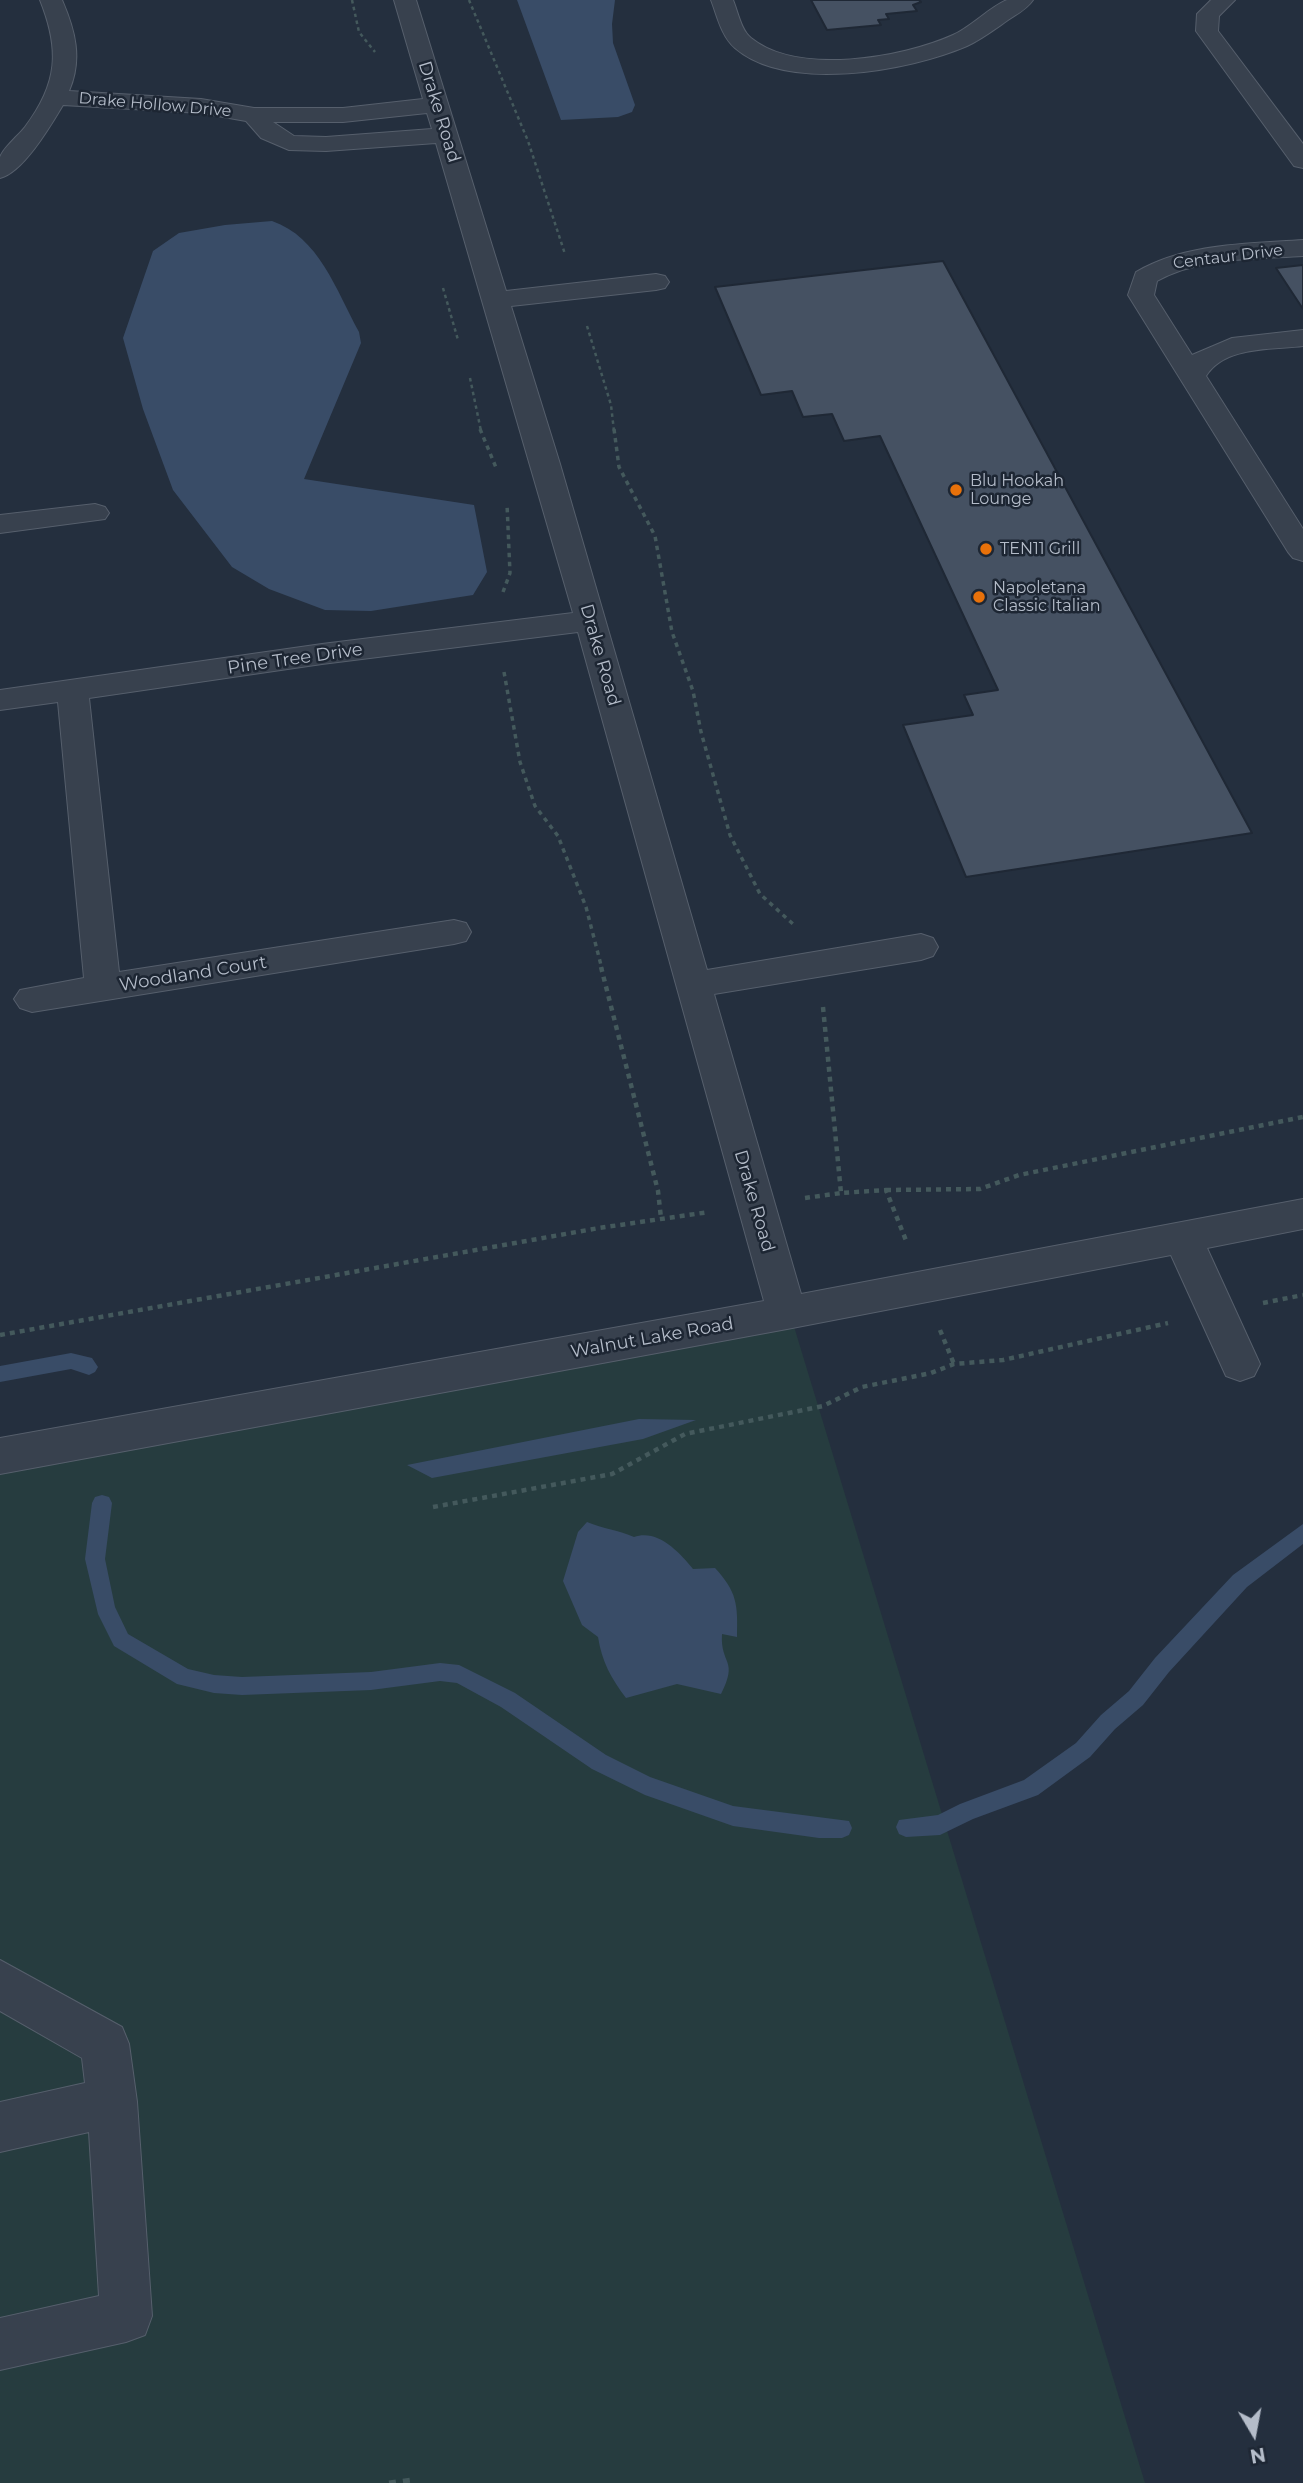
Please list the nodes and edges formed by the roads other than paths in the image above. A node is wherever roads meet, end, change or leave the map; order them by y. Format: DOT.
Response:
graph roads {
  1 [pos="51,0"];
  2 [pos="405,0"];
  3 [pos="722,0"];
  4 [pos="1022,0"];
  5 [pos="1224,0"];
  6 [pos="55,97"];
  7 [pos="436,105"];
  8 [pos="254,115"];
  9 [pos="446,135"];
  10 [pos="1303,161"];
  11 [pos="0,171"];
  12 [pos="1303,248"];
  13 [pos="656,282"];
  14 [pos="496,300"];
  15 [pos="1303,338"];
  16 [pos="1192,377"];
  17 [pos="95,513"];
  18 [pos="0,524"];
  19 [pos="1303,552"];
  20 [pos="591,621"];
  21 [pos="73,691"];
  22 [pos="0,700"];
  23 [pos="454,932"];
  24 [pos="921,947"];
  25 [pos="693,985"];
  26 [pos="103,988"];
  27 [pos="32,999"];
  28 [pos="1303,1214"];
  29 [pos="1182,1236"];
  30 [pos="787,1313"];
  31 [pos="1240,1364"];
  32 [pos="0,1456"];
  33 [pos="0,1984"];
  34 [pos="112,2102"];
  35 [pos="0,2127"];
  36 [pos="0,2344"];
  1 -- 6 [label="street"];
  2 -- 7 [label="street, Drake Road"];
  3 -- 4 [label="street"];
  5 -- 10 [label="street"];
  6 -- 8 [label="street, Drake Hollow Drive"];
  6 -- 11 [label="street"];
  7 -- 8 [label="street, Drake Hollow Drive"];
  7 -- 9 [label="street, Drake Road"];
  8 -- 9 [label="street, Drake Hollow Drive"];
  9 -- 14 [label="street, Drake Road"];
  12 -- 16 [label="street, Centaur Drive"];
  13 -- 14 [label="street"];
  14 -- 20 [label="street, Drake Road"];
  15 -- 16 [label="street"];
  16 -- 19 [label="street, Centaur Drive"];
  17 -- 18 [label="street"];
  20 -- 21 [label="street, Pine Tree Drive"];
  20 -- 25 [label="street, Drake Road"];
  21 -- 22 [label="street, Pine Tree Drive"];
  21 -- 26 [label="street, Woodland Court"];
  23 -- 26 [label="street, Woodland Court"];
  24 -- 25 [label="street"];
  25 -- 30 [label="street, Drake Road"];
  26 -- 27 [label="street"];
  28 -- 29 [label="street, Walnut Lake Road"];
  29 -- 30 [label="street, Walnut Lake Road"];
  29 -- 31 [label="street"];
  30 -- 32 [label="street, Walnut Lake Road"];
  33 -- 34 [label="street"];
  34 -- 35 [label="street"];
  34 -- 36 [label="street"];
}
